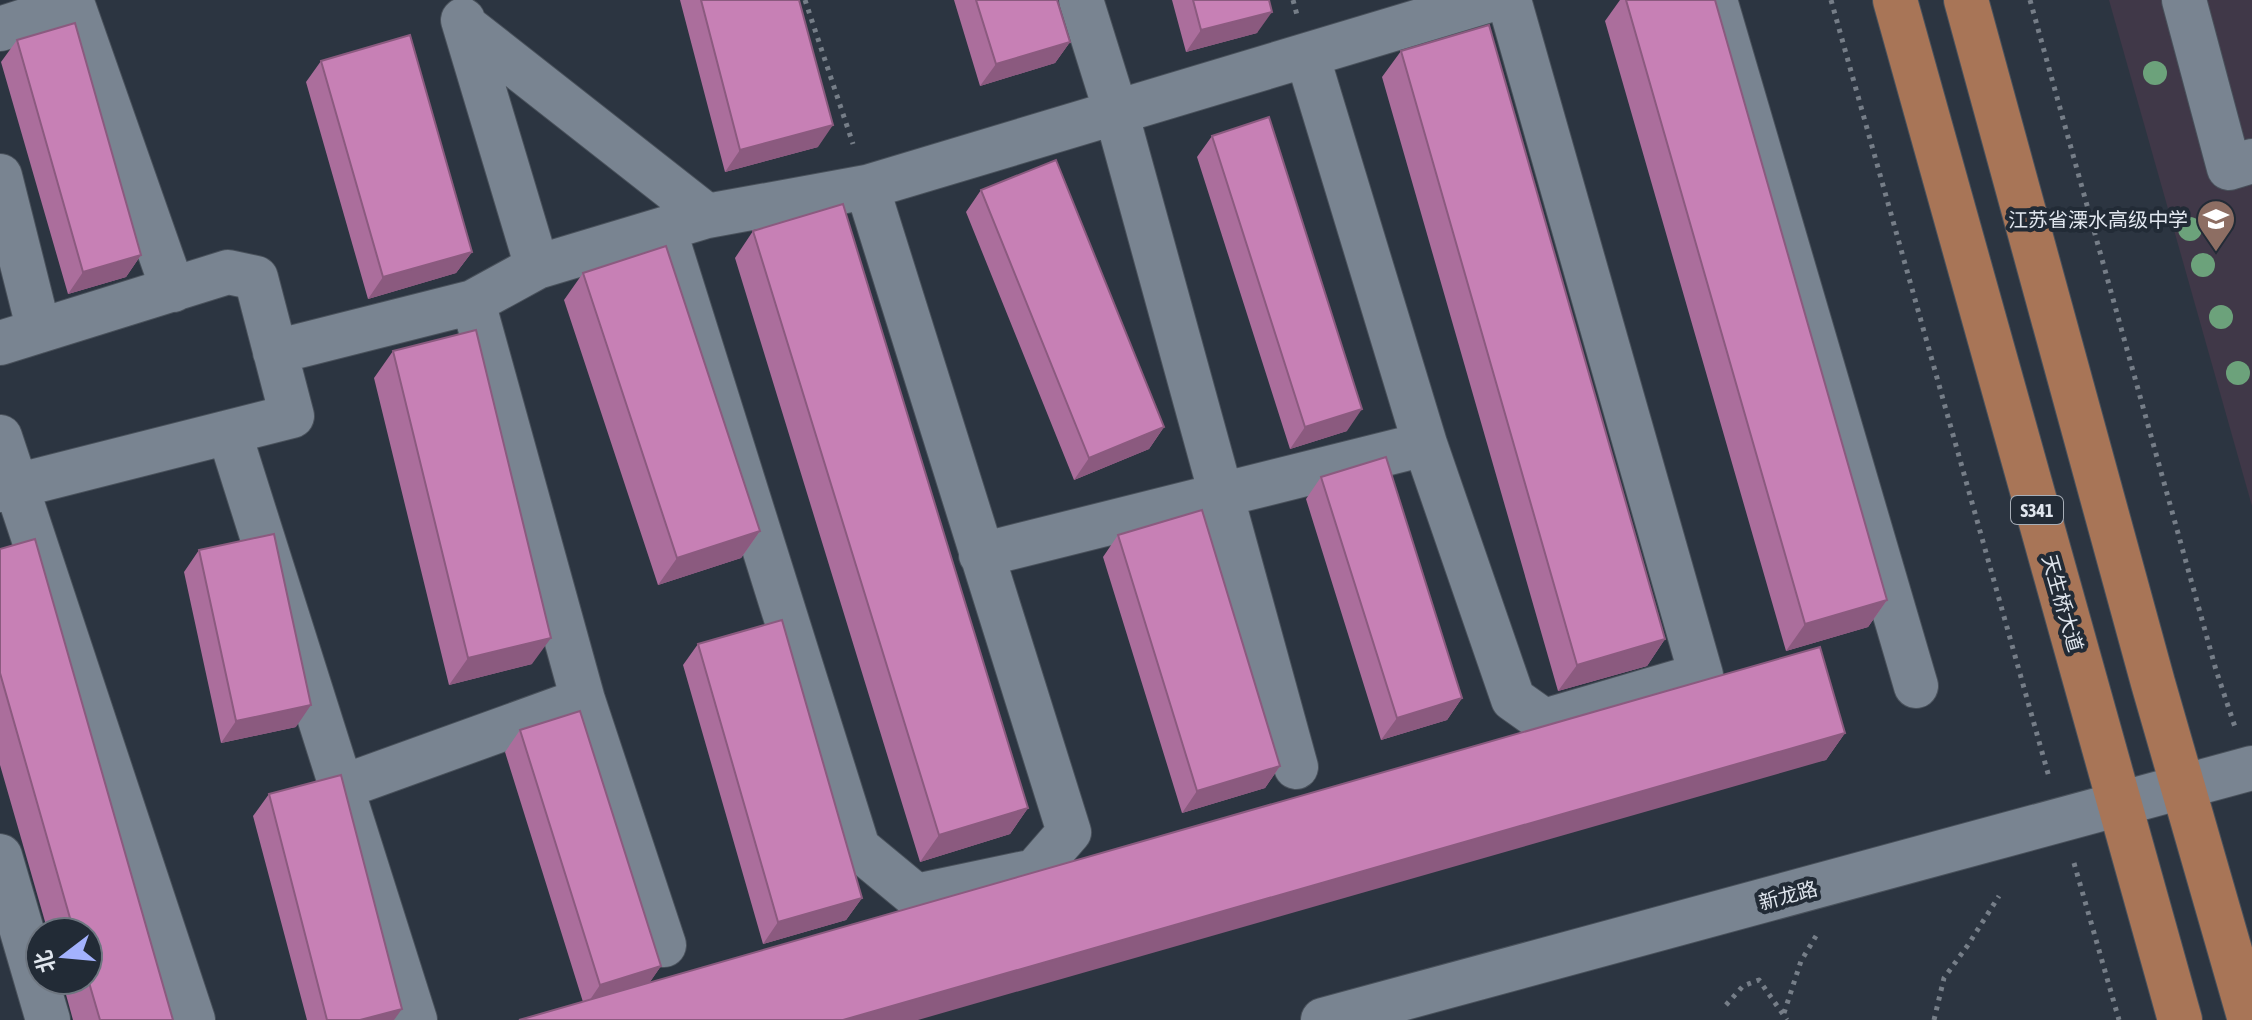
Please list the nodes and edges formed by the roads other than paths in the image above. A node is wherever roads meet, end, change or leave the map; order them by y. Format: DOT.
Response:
graph roads {
  1 [pos="1081,0"];
  2 [pos="1490,0"];
  3 [pos="1509,0"];
  4 [pos="1715,0"];
  5 [pos="1895,0"];
  6 [pos="1966,0"];
  7 [pos="2184,0"];
  8 [pos="461,13"];
  9 [pos="0,29"];
  10 [pos="1307,55"];
  11 [pos="1116,112"];
  12 [pos="2252,161"];
  13 [pos="0,176"];
  14 [pos="867,187"];
  15 [pos="707,216"];
  16 [pos="664,229"];
  17 [pos="537,267"];
  18 [pos="173,290"];
  19 [pos="473,302"];
  20 [pos="20,337"];
  21 [pos="275,352"];
  22 [pos="229,432"];
  23 [pos="0,437"];
  24 [pos="1425,444"];
  25 [pos="8,488"];
  26 [pos="1222,495"];
  27 [pos="981,555"];
  28 [pos="1916,686"];
  29 [pos="583,700"];
  30 [pos="1296,767"];
  31 [pos="2252,768"];
  32 [pos="342,787"];
  33 [pos="2182,787"];
  34 [pos="2120,805"];
  35 [pos="0,856"];
  36 [pos="664,945"];
  37 [pos="48,1020"];
  38 [pos="193,1020"];
  39 [pos="415,1020"];
  40 [pos="1323,1020"];
  41 [pos="2180,1020"];
  42 [pos="2250,1020"];
  1 -- 11 [label="street"];
  2 -- 10 [label="street"];
  3 -- 24 [label="street"];
  4 -- 28 [label="street"];
  5 -- 34 [label="main road, 天生桥大道 / S341"];
  6 -- 33 [label="main road"];
  7 -- 12 [label="street"];
  8 -- 15 [label="street"];
  8 -- 17 [label="street"];
  9 -- 18 [label="street"];
  10 -- 11 [label="street"];
  10 -- 24 [label="street"];
  11 -- 14 [label="street"];
  11 -- 26 [label="street"];
  13 -- 20 [label="street"];
  14 -- 15 [label="street"];
  14 -- 27 [label="street"];
  15 -- 16 [label="street"];
  16 -- 17 [label="street"];
  16 -- 27 [label="street"];
  17 -- 19 [label="street"];
  18 -- 20 [label="street"];
  18 -- 21 [label="street"];
  19 -- 21 [label="street"];
  19 -- 29 [label="street"];
  21 -- 22 [label="street"];
  22 -- 25 [label="street"];
  22 -- 32 [label="street"];
  23 -- 25 [label="street"];
  24 -- 26 [label="street"];
  25 -- 38 [label="street"];
  26 -- 27 [label="street"];
  26 -- 30 [label="street"];
  29 -- 32 [label="street"];
  29 -- 36 [label="street"];
  31 -- 33 [label="street, 新龙路"];
  32 -- 39 [label="street"];
  33 -- 34 [label="street, 新龙路"];
  33 -- 42 [label="main road"];
  34 -- 40 [label="street, 新龙路"];
  34 -- 41 [label="main road, 天生桥大道 / S341"];
  35 -- 37 [label="street"];
}
